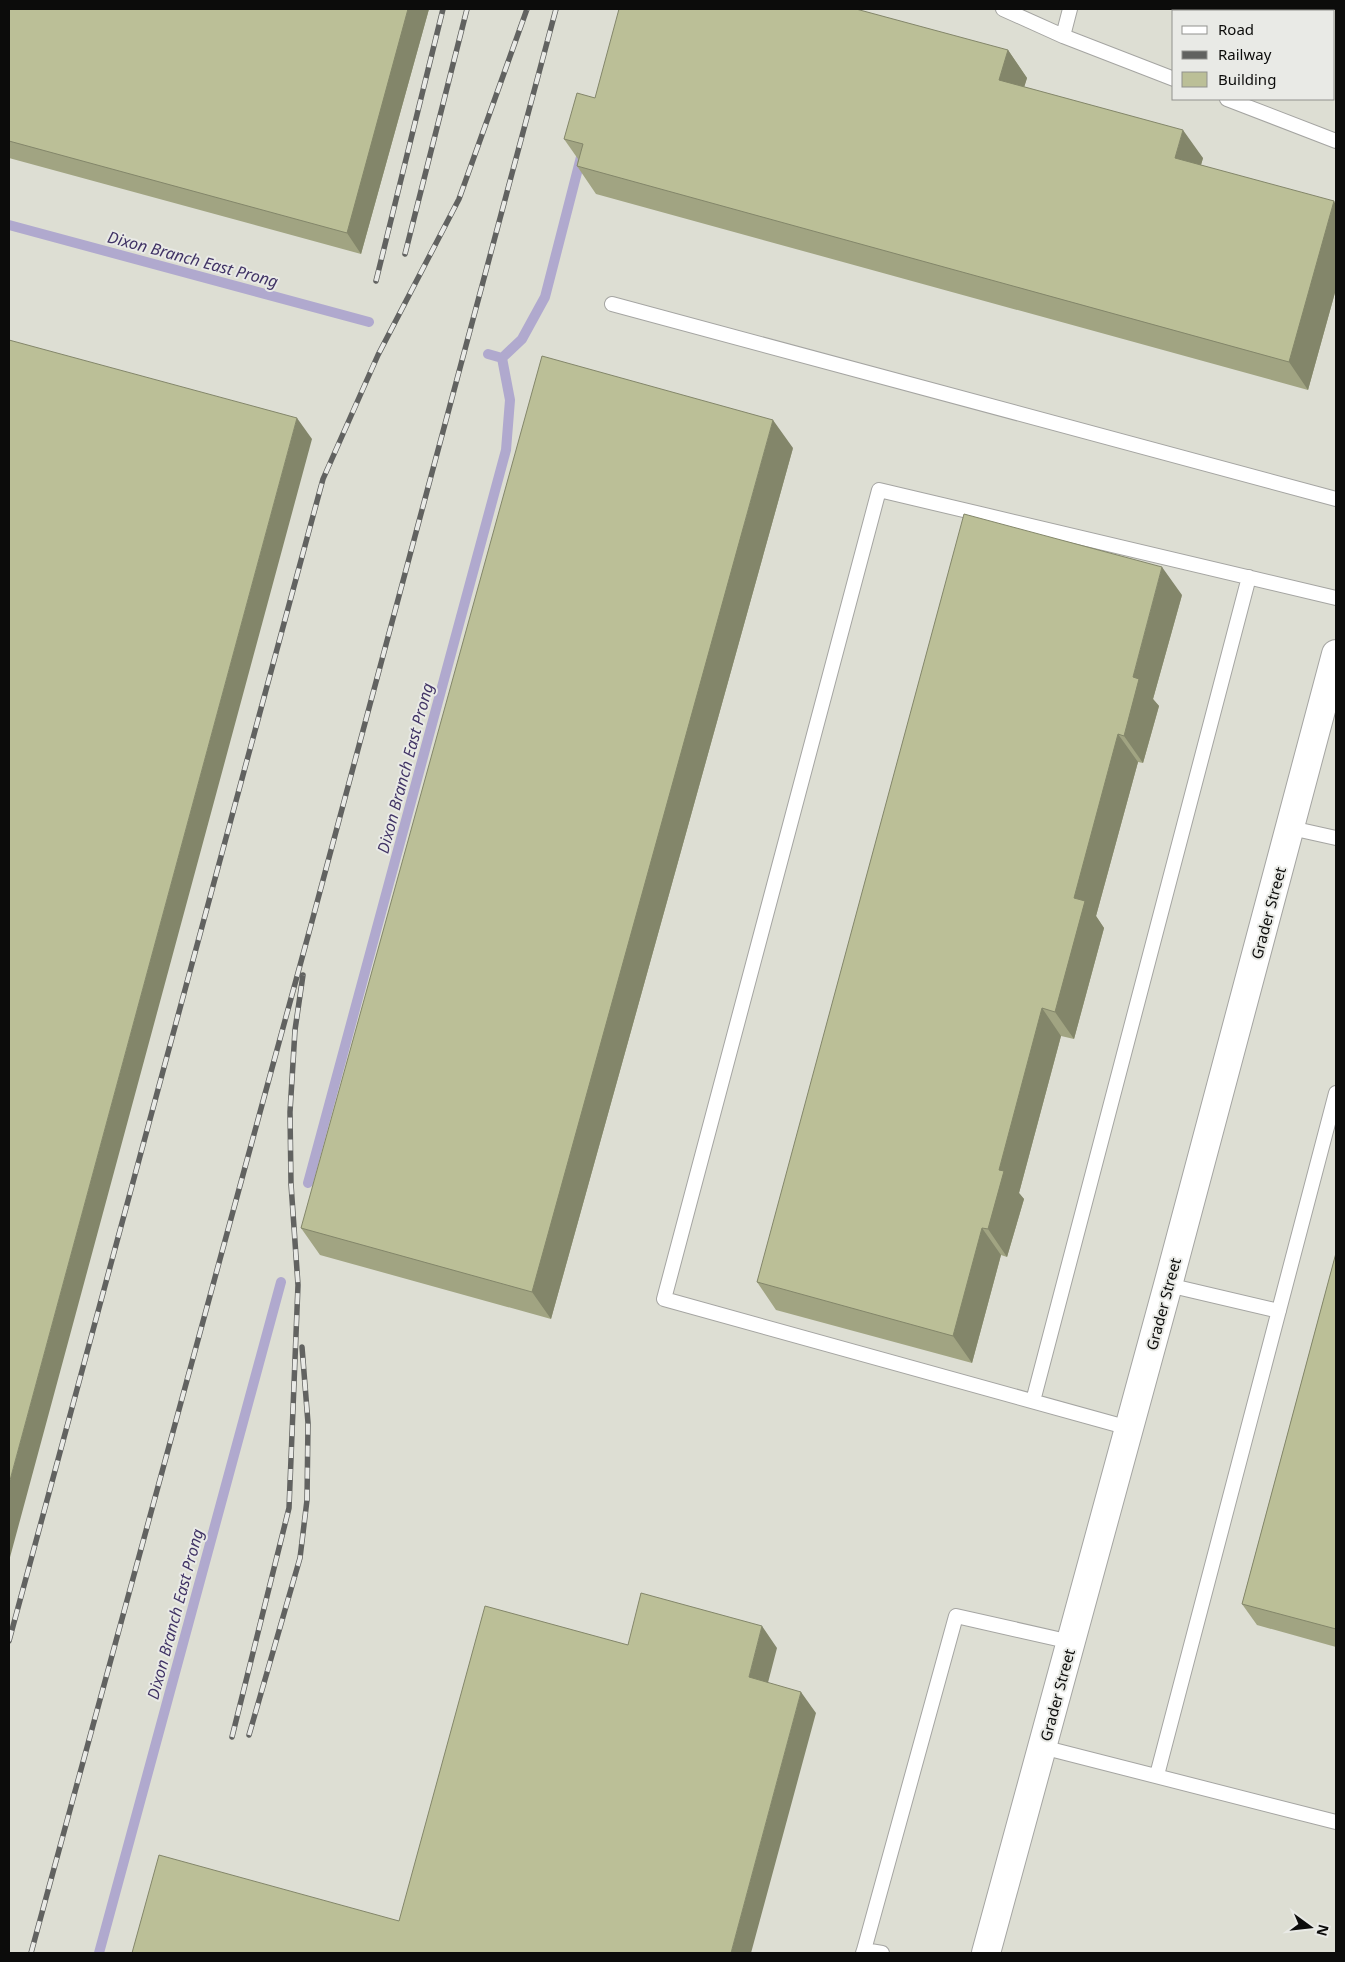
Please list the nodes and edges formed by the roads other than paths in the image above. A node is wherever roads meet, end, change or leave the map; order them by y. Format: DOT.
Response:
graph roads {
  1 [pos="1003,9"];
  2 [pos="1070,9"];
  3 [pos="1063,36"];
  4 [pos="1172,77"];
  5 [pos="1230,100"];
  6 [pos="1336,141"];
  7 [pos="612,304"];
  8 [pos="1336,499"];
  9 [pos="1249,577"];
  10 [pos="1336,598"];
  11 [pos="1336,654"];
  12 [pos="1291,828"];
  13 [pos="1336,838"];
  14 [pos="1336,1093"];
  15 [pos="1168,1285"];
  16 [pos="1279,1311"];
  17 [pos="1033,1401"];
  18 [pos="1130,1428"];
  19 [pos="1071,1642"];
  20 [pos="1042,1747"];
  21 [pos="1157,1775"];
  22 [pos="1336,1822"];
  23 [pos="863,1951"];
  24 [pos="882,1953"];
  25 [pos="986,1953"];
  1 -- 3 [label="lane"];
  2 -- 3 [label="lane"];
  3 -- 4 [label="lane"];
  5 -- 6 [label="lane"];
  7 -- 8 [label="lane"];
  9 -- 10 [label="lane"];
  9 -- 17 [label="lane"];
  9 -- 17 [label="lane"];
  11 -- 12 [label="street, Grader Street"];
  12 -- 13 [label="lane"];
  12 -- 15 [label="street, Grader Street"];
  14 -- 16 [label="lane"];
  15 -- 16 [label="lane"];
  15 -- 18 [label="street, Grader Street"];
  16 -- 21 [label="lane"];
  17 -- 18 [label="lane"];
  18 -- 19 [label="street, Grader Street"];
  19 -- 20 [label="street, Grader Street"];
  19 -- 23 [label="lane"];
  20 -- 21 [label="lane"];
  20 -- 25 [label="street, Grader Street"];
  21 -- 22 [label="lane"];
  23 -- 24 [label="lane"];
}
